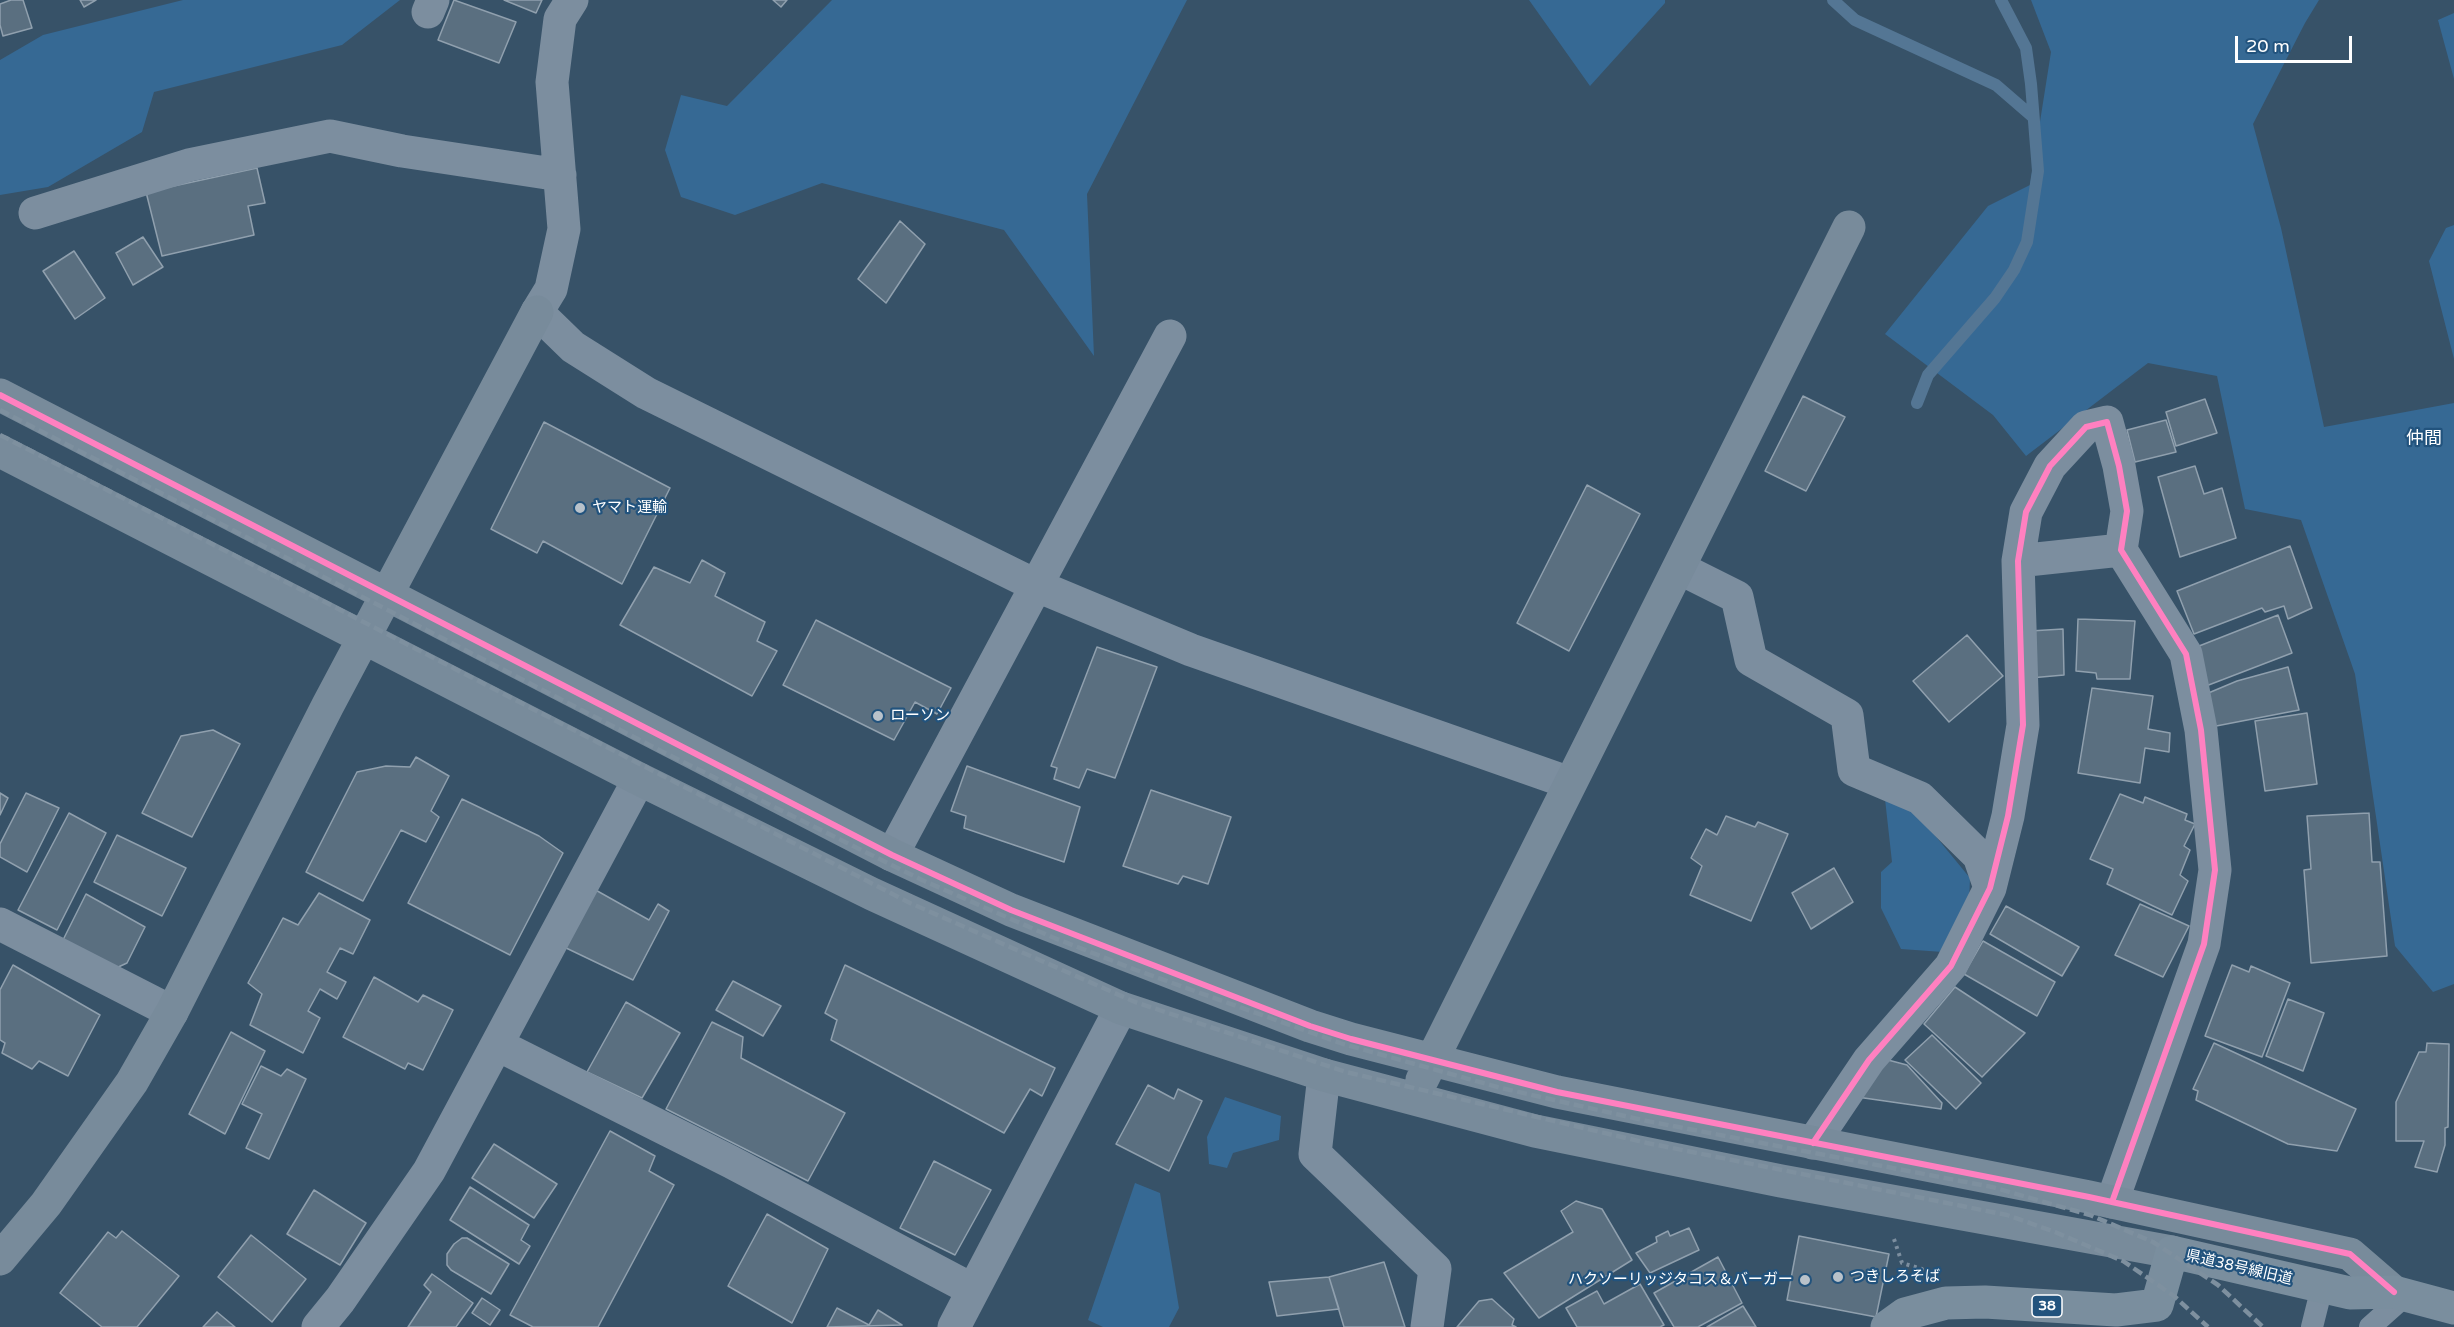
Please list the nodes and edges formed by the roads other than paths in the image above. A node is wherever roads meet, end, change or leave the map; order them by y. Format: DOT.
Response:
graph roads {
  1 [pos="572,0"];
  2 [pos="560,175"];
  3 [pos="35,213"];
  4 [pos="1849,227"];
  5 [pos="537,312"];
  6 [pos="1170,336"];
  7 [pos="0,395"];
  8 [pos="0,450"];
  9 [pos="2121,550"];
  10 [pos="2018,561"];
  11 [pos="1678,568"];
  12 [pos="1035,585"];
  13 [pos="386,595"];
  14 [pos="363,638"];
  15 [pos="639,779"];
  16 [pos="1570,783"];
  17 [pos="892,855"];
  18 [pos="1990,888"];
  19 [pos="0,924"];
  20 [pos="1121,1008"];
  21 [pos="172,1012"];
  22 [pos="498,1045"];
  23 [pos="1432,1060"];
  24 [pos="1324,1075"];
  25 [pos="1413,1098"];
  26 [pos="1813,1143"];
  27 [pos="2112,1202"];
  28 [pos="2172,1252"];
  29 [pos="0,1259"];
  30 [pos="2322,1287"];
  31 [pos="973,1290"];
  32 [pos="2400,1293"];
  33 [pos="2454,1308"];
  34 [pos="318,1327"];
  35 [pos="954,1327"];
  36 [pos="1427,1327"];
  37 [pos="1887,1327"];
  38 [pos="2312,1327"];
  39 [pos="2370,1327"];
  1 -- 2 [label="street"];
  2 -- 3 [label="street"];
  2 -- 5 [label="street"];
  4 -- 11 [label="street"];
  5 -- 12 [label="street"];
  5 -- 13 [label="street"];
  6 -- 12 [label="street"];
  7 -- 13 [label="street"];
  8 -- 14 [label="street"];
  9 -- 10 [label="street"];
  9 -- 10 [label="street"];
  9 -- 27 [label="street"];
  10 -- 18 [label="street"];
  11 -- 16 [label="street"];
  11 -- 18 [label="street"];
  12 -- 16 [label="street"];
  12 -- 17 [label="street"];
  13 -- 14 [label="street"];
  13 -- 17 [label="street"];
  14 -- 15 [label="street"];
  14 -- 21 [label="street"];
  15 -- 20 [label="street"];
  15 -- 22 [label="street"];
  16 -- 23 [label="street"];
  17 -- 23 [label="street"];
  18 -- 26 [label="street"];
  19 -- 21 [label="street"];
  20 -- 24 [label="street"];
  20 -- 31 [label="street"];
  21 -- 29 [label="street"];
  22 -- 31 [label="street"];
  22 -- 34 [label="street"];
  23 -- 25 [label="street"];
  23 -- 26 [label="street"];
  24 -- 25 [label="street"];
  24 -- 36 [label="street"];
  25 -- 28 [label="street"];
  26 -- 27 [label="street"];
  27 -- 32 [label="street"];
  28 -- 30 [label="main road, 県道38号線旧道"];
  28 -- 37 [label="main road, 県道38号線旧道 / 38"];
  30 -- 32 [label="main road, 県道38号線旧道"];
  30 -- 38 [label="lane"];
  31 -- 35 [label="street"];
  32 -- 33 [label="main road, 県道38号線旧道"];
  32 -- 39 [label="lane"];
}
